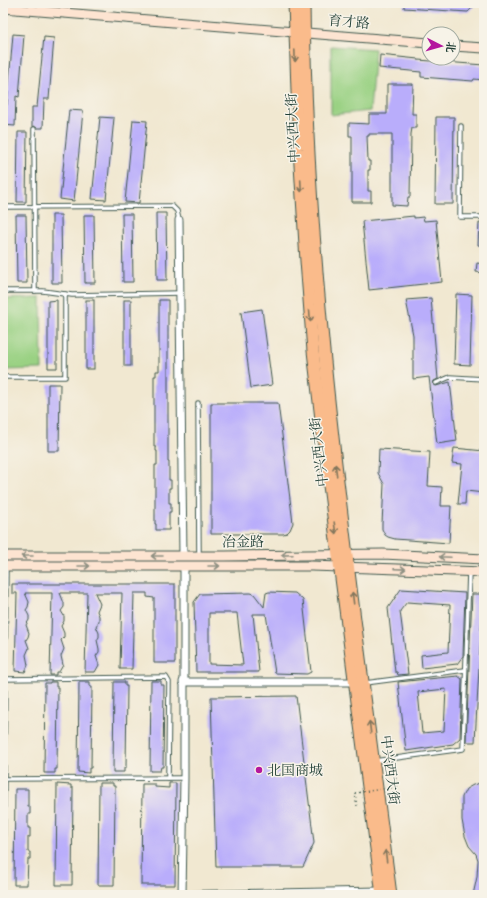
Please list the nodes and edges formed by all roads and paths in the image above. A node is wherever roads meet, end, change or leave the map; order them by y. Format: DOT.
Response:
graph roads {
  1 [pos="294,3"];
  2 [pos="304,3"];
  3 [pos="3,8"];
  4 [pos="299,32"];
  5 [pos="421,42"];
  6 [pos="461,47"];
  7 [pos="484,48"];
  8 [pos="461,126"];
  9 [pos="34,129"];
  10 [pos="3,207"];
  11 [pos="34,207"];
  12 [pos="484,217"];
  13 [pos="179,220"];
  14 [pos="3,291"];
  15 [pos="36,291"];
  16 [pos="180,293"];
  17 [pos="65,294"];
  18 [pos="3,377"];
  19 [pos="484,378"];
  20 [pos="436,382"];
  21 [pos="198,403"];
  22 [pos="343,554"];
  23 [pos="3,556"];
  24 [pos="183,556"];
  25 [pos="199,556"];
  26 [pos="484,559"];
  27 [pos="4,566"];
  28 [pos="184,566"];
  29 [pos="344,567"];
  30 [pos="469,571"];
  31 [pos="484,572"];
  32 [pos="4,668"];
  33 [pos="465,670"];
  34 [pos="5,679"];
  35 [pos="183,682"];
  36 [pos="359,682"];
  37 [pos="4,742"];
  38 [pos="374,761"];
  39 [pos="395,774"];
  40 [pos="168,778"];
  41 [pos="184,778"];
  42 [pos="4,779"];
  43 [pos="357,806"];
  44 [pos="3,811"];
  45 [pos="3,876"];
  46 [pos="239,894"];
  47 [pos="385,894"];
  48 [pos="164,895"];
  49 [pos="182,895"];
  1 -- 4 [label="main road, 中兴西大街"];
  2 -- 4 [label="main road, 中兴西大街"];
  3 -- 4 [label="street, 育才路"];
  4 -- 5 [label="street, 育才路"];
  4 -- 22 [label="main road, 中兴西大街"];
  6 -- 7 [label="street"];
  8 -- 12 [label="lane"];
  9 -- 11 [label="lane"];
  10 -- 11 [label="lane"];
  11 -- 13 [label="lane"];
  11 -- 15 [label="lane"];
  13 -- 16 [label="street"];
  14 -- 15 [label="lane"];
  15 -- 17 [label="lane"];
  16 -- 17 [label="lane"];
  16 -- 24 [label="street"];
  17 -- 18 [label="lane"];
  19 -- 20 [label="lane"];
  21 -- 25 [label="lane"];
  22 -- 25 [label="street, 冶金路, one-way"];
  26 -- 22 [label="street, 冶金路, one-way"];
  22 -- 29 [label="main road, 中兴西大街"];
  24 -- 23 [label="street, 冶金路, one-way"];
  24 -- 25 [label="street, 冶金路"];
  27 -- 28 [label="street, 冶金路, one-way"];
  27 -- 32 [label="lane"];
  28 -- 29 [label="street, 冶金路, one-way"];
  28 -- 35 [label="street"];
  29 -- 30 [label="street, 冶金路, one-way"];
  29 -- 36 [label="main road, 中兴西大街"];
  30 -- 31 [label="street, 冶金路"];
  30 -- 33 [label="lane"];
  32 -- 34 [label="lane"];
  33 -- 36 [label="lane"];
  33 -- 38 [label="lane"];
  34 -- 37 [label="lane"];
  34 -- 40 [label="lane"];
  35 -- 36 [label="street"];
  35 -- 41 [label="street"];
  38 -- 36 [label="main road, 中兴西大街, one-way"];
  36 -- 47 [label="main road, 中兴西大街"];
  37 -- 42 [label="lane"];
  47 -- 38 [label="main road, 中兴西大街, one-way"];
  39 -- 43 [label="path, bridge"];
  40 -- 41 [label="lane"];
  40 -- 42 [label="lane"];
  41 -- 49 [label="street"];
  42 -- 44 [label="lane"];
  44 -- 45 [label="lane"];
  46 -- 47 [label="street"];
  46 -- 49 [label="street"];
  48 -- 49 [label="street"];
}
